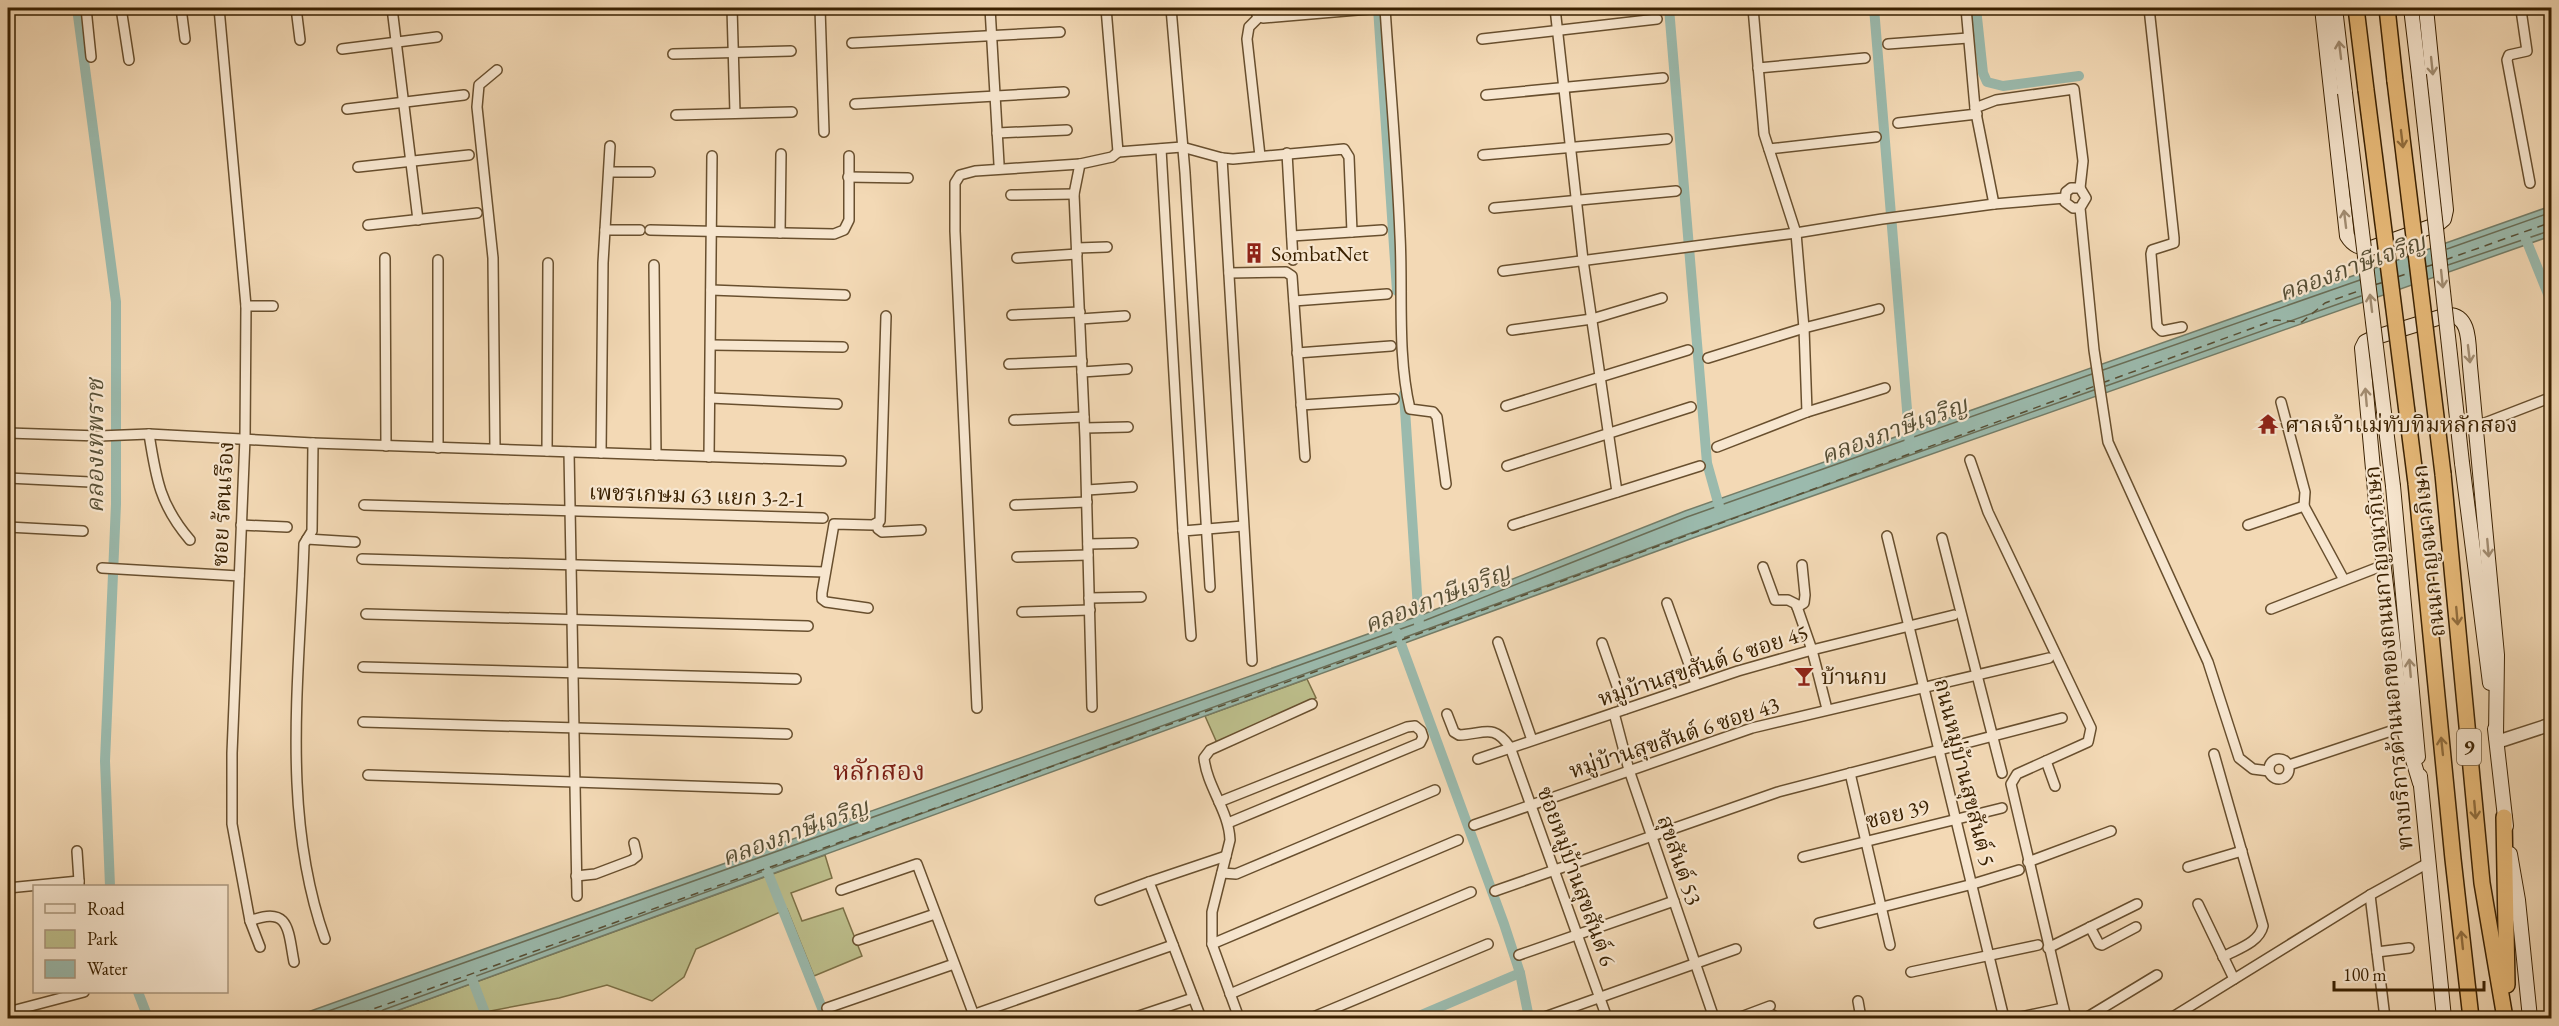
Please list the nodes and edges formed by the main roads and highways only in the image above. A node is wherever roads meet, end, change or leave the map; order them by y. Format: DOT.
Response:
graph roads {
  1 [pos="2322,8"];
  2 [pos="2335,8"];
  3 [pos="2356,8"];
  4 [pos="2387,8"];
  5 [pos="2411,8"];
  6 [pos="2426,8"];
  7 [pos="2497,740"];
  8 [pos="2420,783"];
  9 [pos="2504,817"];
  10 [pos="2444,1018"];
  11 [pos="2471,1018"];
  12 [pos="2506,1018"];
  13 [pos="2530,1018"];
  6 -- 1 [label="main road, one-way"];
  8 -- 2 [label="main road, ทางบริการด้านนอกของถนนกาญจนาภิเษก, one-way, bridge"];
  11 -- 3 [label="highway, ถนนกาญจนาภิเษก / 9, one-way, bridge"];
  4 -- 12 [label="highway, ถนนกาญจนาภิเษก / 9, one-way, bridge"];
  5 -- 7 [label="main road, one-way, bridge"];
  8 -- 7 [label="main road, one-way"];
  7 -- 9 [label="main road"];
  8 -- 10 [label="main road, ทางบริการด้านนอกของถนนกาญจนาภิเษก"];
  9 -- 12 [label="highway"];
  9 -- 13 [label="main road"];
}
